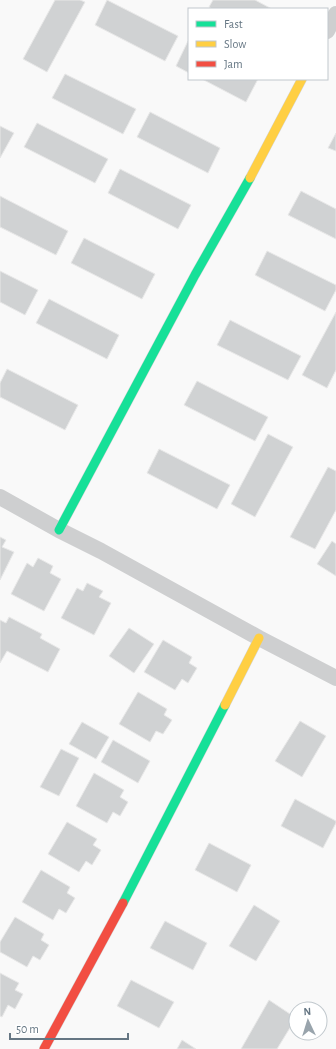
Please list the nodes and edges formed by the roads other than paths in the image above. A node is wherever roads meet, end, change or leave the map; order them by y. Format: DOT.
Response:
graph roads {
  1 [pos="336,14"];
  2 [pos="328,29"];
  3 [pos="301,80"];
  4 [pos="0,497"];
  5 [pos="59,530"];
  6 [pos="259,638"];
  7 [pos="336,678"];
  8 [pos="44,1049"];
  1 -- 2 [label="street"];
  3 -- 5 [label="street"];
  4 -- 5 [label="street"];
  5 -- 6 [label="street"];
  6 -- 7 [label="street"];
  6 -- 8 [label="street"];
}
